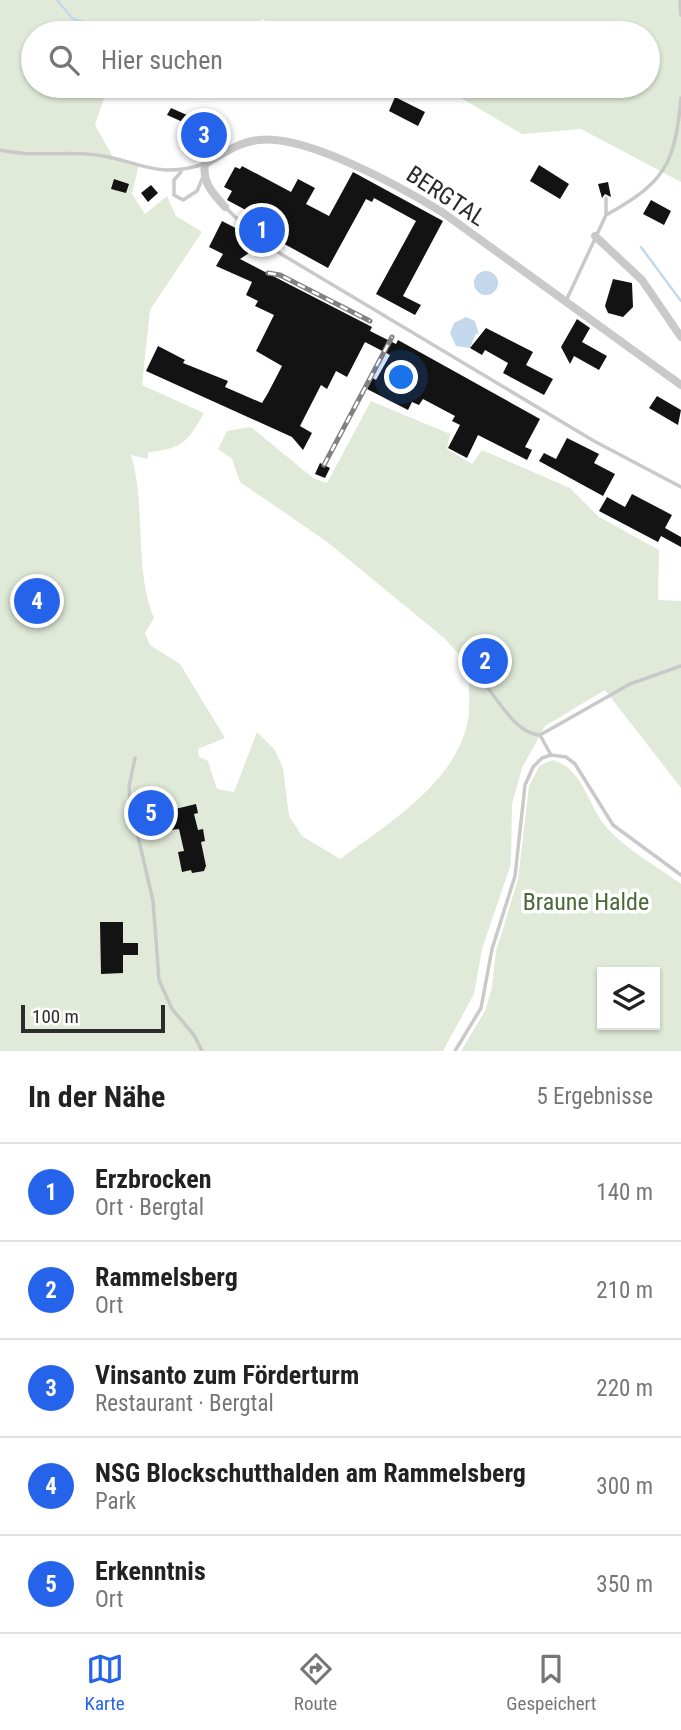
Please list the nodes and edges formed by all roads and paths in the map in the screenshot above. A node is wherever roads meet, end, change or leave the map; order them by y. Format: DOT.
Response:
graph roads {
  1 [pos="680,0"];
  2 [pos="681,15"];
  3 [pos="681,98"];
  4 [pos="0,150"];
  5 [pos="205,164"];
  6 [pos="181,172"];
  7 [pos="204,175"];
  8 [pos="606,198"];
  9 [pos="225,207"];
  10 [pos="606,215"];
  11 [pos="595,236"];
  12 [pos="566,301"];
  13 [pos="681,335"];
  14 [pos="681,385"];
  15 [pos="681,487"];
  16 [pos="681,666"];
  17 [pos="477,675"];
  18 [pos="540,735"];
  19 [pos="551,755"];
  20 [pos="135,758"];
  21 [pos="681,875"];
  22 [pos="202,1051"];
  23 [pos="455,1051"];
  1 -- 2 [label="lane"];
  3 -- 10 [label="lane"];
  4 -- 6 [label="lane, BERGTAL"];
  5 -- 6 [label="lane, BERGTAL"];
  5 -- 7 [label="street"];
  5 -- 12 [label="street, BERGTAL"];
  6 -- 7 [label="lane"];
  7 -- 9 [label="street"];
  8 -- 10 [label="lane"];
  9 -- 15 [label="lane"];
  10 -- 11 [label="lane"];
  11 -- 12 [label="lane"];
  11 -- 13 [label="street"];
  12 -- 14 [label="street, BERGTAL"];
  16 -- 18 [label="lane"];
  17 -- 18 [label="lane"];
  18 -- 19 [label="lane"];
  19 -- 21 [label="lane"];
  19 -- 23 [label="lane"];
  20 -- 22 [label="lane"];
}
